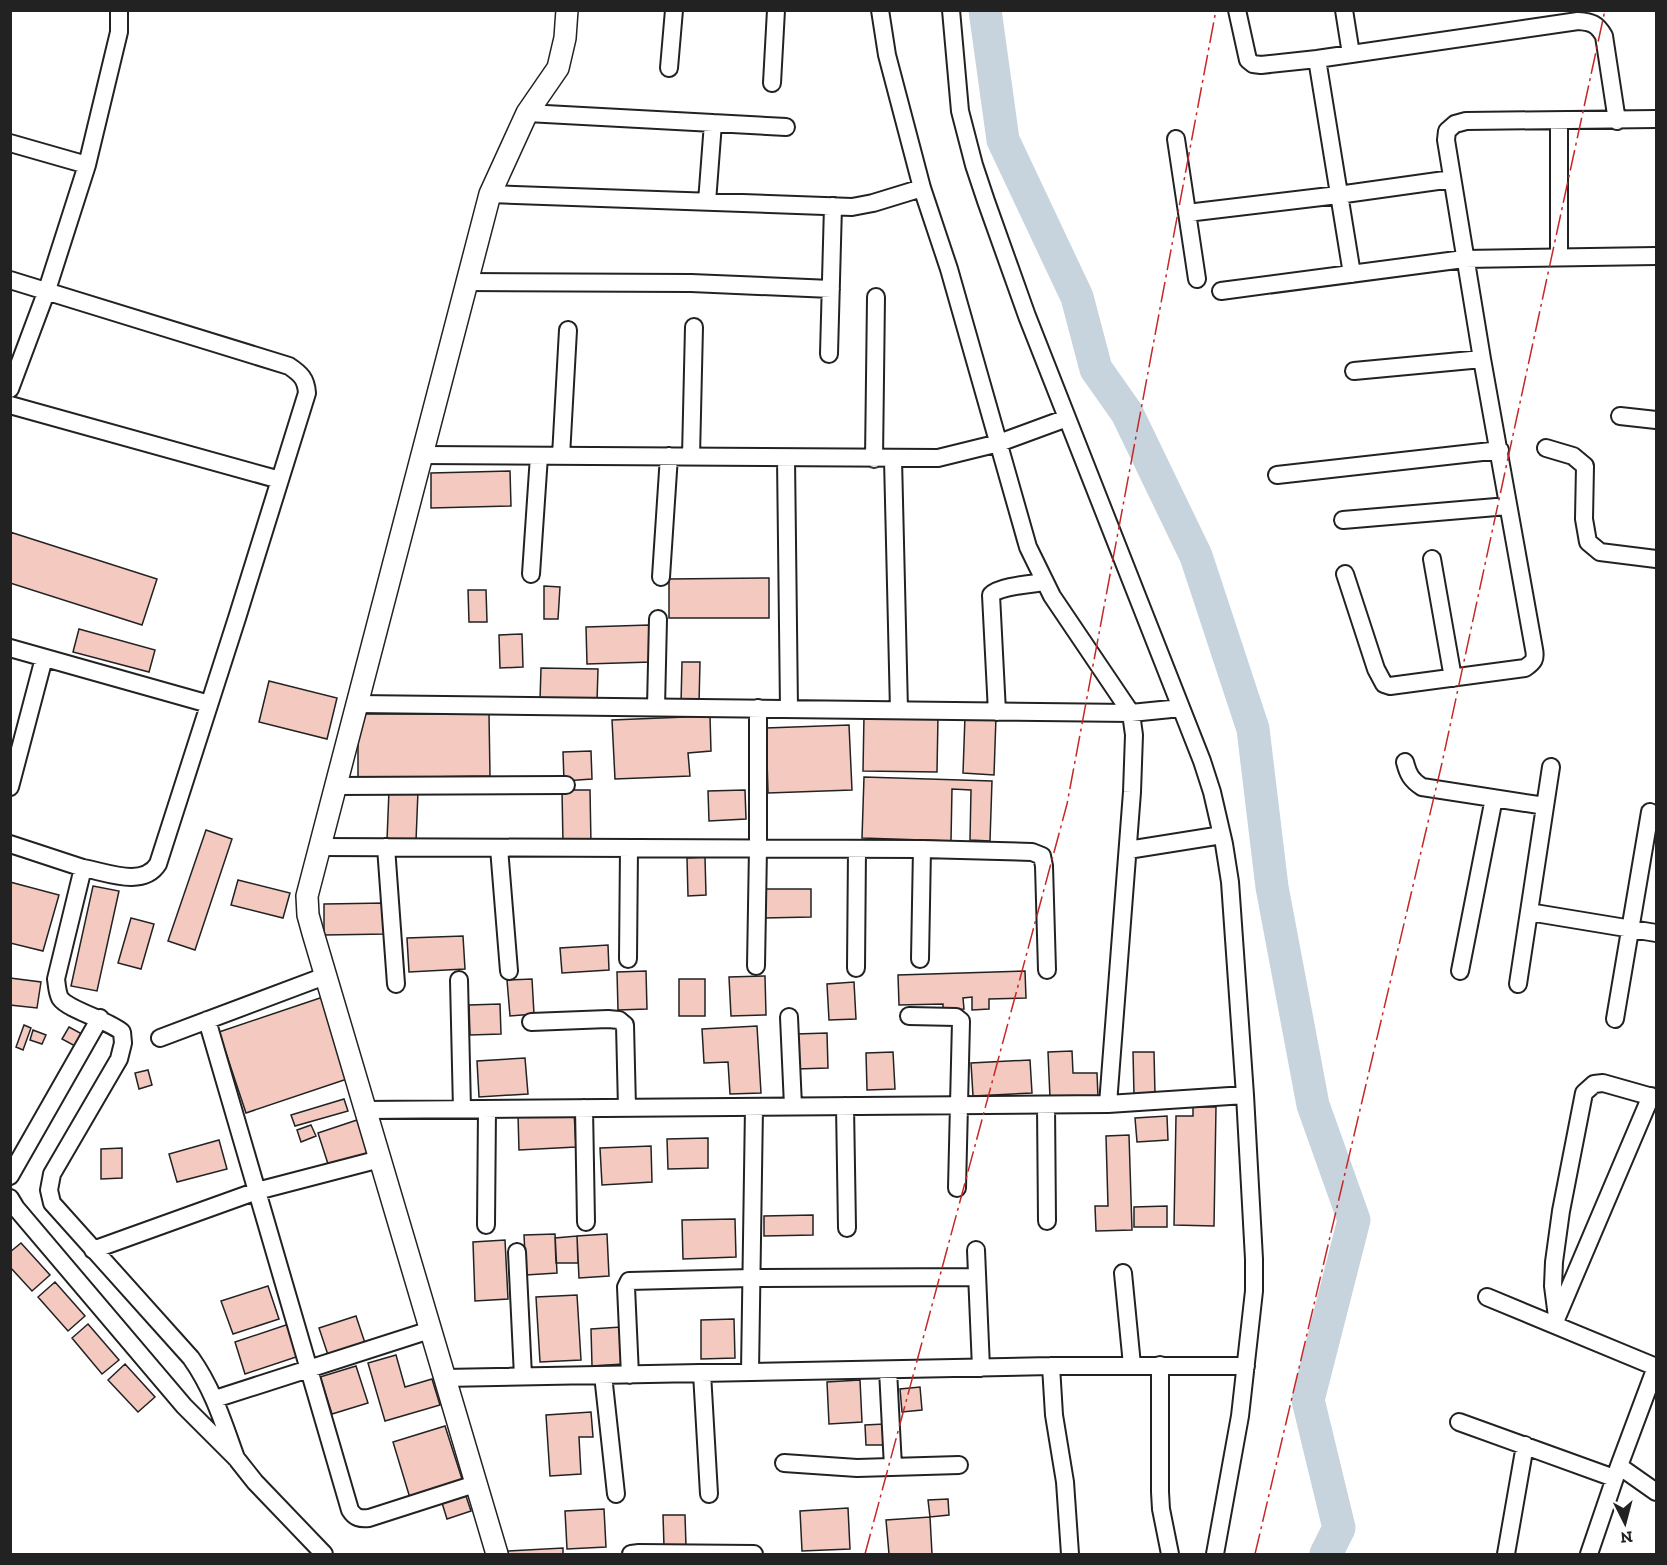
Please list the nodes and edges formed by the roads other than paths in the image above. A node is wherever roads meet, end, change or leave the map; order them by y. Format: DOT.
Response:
graph roads {
  1 [pos="119,10"];
  2 [pos="567,10"];
  3 [pos="674,10"];
  4 [pos="776,10"];
  5 [pos="880,10"];
  6 [pos="951,10"];
  7 [pos="1237,10"];
  8 [pos="1344,10"];
  9 [pos="1600,18"];
  10 [pos="1351,54"];
  11 [pos="1317,59"];
  12 [pos="669,68"];
  13 [pos="772,83"];
  14 [pos="527,113"];
  15 [pos="1656,119"];
  16 [pos="1559,121"];
  17 [pos="1617,121"];
  18 [pos="713,123"];
  19 [pos="786,127"];
  20 [pos="1176,139"];
  21 [pos="10,144"];
  22 [pos="87,165"];
  23 [pos="1452,179"];
  24 [pos="922,188"];
  25 [pos="490,194"];
  26 [pos="1338,195"];
  27 [pos="707,202"];
  28 [pos="833,206"];
  29 [pos="1187,213"];
  30 [pos="1656,256"];
  31 [pos="1559,257"];
  32 [pos="1464,259"];
  33 [pos="1352,274"];
  34 [pos="1197,279"];
  35 [pos="10,280"];
  36 [pos="467,282"];
  37 [pos="831,289"];
  38 [pos="47,290"];
  39 [pos="1221,291"];
  40 [pos="876,297"];
  41 [pos="694,327"];
  42 [pos="568,330"];
  43 [pos="829,354"];
  44 [pos="1482,359"];
  45 [pos="1354,371"];
  46 [pos="10,389"];
  47 [pos="10,405"];
  48 [pos="1620,416"];
  49 [pos="1067,418"];
  50 [pos="1656,420"];
  51 [pos="999,443"];
  52 [pos="1546,448"];
  53 [pos="1500,450"];
  54 [pos="422,454"];
  55 [pos="539,456"];
  56 [pos="561,456"];
  57 [pos="669,456"];
  58 [pos="691,456"];
  59 [pos="786,458"];
  60 [pos="874,459"];
  61 [pos="893,459"];
  62 [pos="1277,475"];
  63 [pos="280,480"];
  64 [pos="1508,506"];
  65 [pos="1343,520"];
  66 [pos="1656,559"];
  67 [pos="1432,560"];
  68 [pos="531,574"];
  69 [pos="1345,574"];
  70 [pos="661,577"];
  71 [pos="1045,582"];
  72 [pos="658,619"];
  73 [pos="10,648"];
  74 [pos="44,658"];
  75 [pos="1453,678"];
  76 [pos="208,704"];
  77 [pos="357,704"];
  78 [pos="656,707"];
  79 [pos="758,708"];
  80 [pos="1181,708"];
  81 [pos="789,709"];
  82 [pos="899,710"];
  83 [pos="998,712"];
  84 [pos="1131,713"];
  85 [pos="1405,762"];
  86 [pos="1551,766"];
  87 [pos="566,785"];
  88 [pos="335,786"];
  89 [pos="10,788"];
  90 [pos="1494,798"];
  91 [pos="1545,806"];
  92 [pos="1650,812"];
  93 [pos="1222,835"];
  94 [pos="10,844"];
  95 [pos="320,847"];
  96 [pos="386,847"];
  97 [pos="499,848"];
  98 [pos="629,848"];
  99 [pos="758,848"];
  100 [pos="857,849"];
  101 [pos="922,849"];
  102 [pos="1128,850"];
  103 [pos="83,868"];
  104 [pos="1529,912"];
  105 [pos="1629,928"];
  106 [pos="1656,933"];
  107 [pos="628,959"];
  108 [pos="920,959"];
  109 [pos="756,966"];
  110 [pos="856,968"];
  111 [pos="1047,970"];
  112 [pos="509,971"];
  113 [pos="1460,971"];
  114 [pos="325,976"];
  115 [pos="459,980"];
  116 [pos="396,984"];
  117 [pos="1518,984"];
  118 [pos="909,1016"];
  119 [pos="789,1017"];
  120 [pos="100,1018"];
  121 [pos="1615,1018"];
  122 [pos="207,1020"];
  123 [pos="531,1022"];
  124 [pos="160,1038"];
  125 [pos="1245,1095"];
  126 [pos="1654,1097"];
  127 [pos="1108,1104"];
  128 [pos="958,1105"];
  129 [pos="1046,1105"];
  130 [pos="793,1106"];
  131 [pos="845,1106"];
  132 [pos="754,1107"];
  133 [pos="584,1108"];
  134 [pos="627,1108"];
  135 [pos="462,1109"];
  136 [pos="487,1109"];
  137 [pos="366,1110"];
  138 [pos="380,1159"];
  139 [pos="10,1176"];
  140 [pos="957,1188"];
  141 [pos="257,1191"];
  142 [pos="10,1198"];
  143 [pos="1047,1221"];
  144 [pos="586,1222"];
  145 [pos="486,1225"];
  146 [pos="847,1228"];
  147 [pos="93,1250"];
  148 [pos="976,1250"];
  149 [pos="517,1252"];
  150 [pos="1123,1273"];
  151 [pos="977,1277"];
  152 [pos="751,1278"];
  153 [pos="1487,1297"];
  154 [pos="1556,1322"];
  155 [pos="430,1330"];
  156 [pos="1131,1365"];
  157 [pos="1160,1365"];
  158 [pos="1051,1366"];
  159 [pos="1246,1366"];
  160 [pos="1656,1367"];
  161 [pos="309,1368"];
  162 [pos="981,1368"];
  163 [pos="888,1370"];
  164 [pos="750,1372"];
  165 [pos="702,1373"];
  166 [pos="603,1375"];
  167 [pos="630,1375"];
  168 [pos="523,1377"];
  169 [pos="444,1378"];
  170 [pos="215,1399"];
  171 [pos="1459,1422"];
  172 [pos="1525,1444"];
  173 [pos="236,1458"];
  174 [pos="784,1463"];
  175 [pos="959,1465"];
  176 [pos="893,1467"];
  177 [pos="1616,1472"];
  178 [pos="476,1484"];
  179 [pos="1656,1492"];
  180 [pos="616,1494"];
  181 [pos="709,1494"];
  182 [pos="324,1554"];
  183 [pos="497,1554"];
  184 [pos="631,1554"];
  185 [pos="747,1554"];
  186 [pos="754,1554"];
  187 [pos="1070,1554"];
  188 [pos="1170,1554"];
  189 [pos="1215,1554"];
  190 [pos="1506,1554"];
  191 [pos="1589,1554"];
  1 -- 22 [label="street"];
  2 -- 14 [label="street"];
  3 -- 12 [label="street"];
  4 -- 13 [label="street"];
  5 -- 24 [label="street"];
  6 -- 49 [label="street"];
  7 -- 11 [label="street"];
  8 -- 10 [label="street"];
  9 -- 10 [label="street"];
  9 -- 17 [label="street"];
  10 -- 11 [label="street"];
  11 -- 26 [label="street"];
  14 -- 18 [label="street"];
  14 -- 25 [label="street"];
  15 -- 17 [label="street"];
  16 -- 17 [label="street"];
  16 -- 23 [label="street"];
  16 -- 31 [label="street"];
  18 -- 19 [label="street"];
  18 -- 27 [label="street"];
  20 -- 29 [label="street"];
  21 -- 22 [label="street"];
  22 -- 38 [label="street"];
  23 -- 26 [label="street"];
  23 -- 32 [label="street"];
  24 -- 28 [label="street"];
  24 -- 51 [label="street"];
  25 -- 27 [label="street"];
  25 -- 36 [label="street"];
  26 -- 29 [label="street"];
  26 -- 33 [label="street"];
  27 -- 28 [label="street"];
  28 -- 37 [label="street"];
  29 -- 34 [label="street"];
  30 -- 31 [label="street"];
  31 -- 32 [label="street"];
  32 -- 33 [label="street"];
  32 -- 44 [label="street"];
  33 -- 39 [label="street"];
  35 -- 38 [label="street"];
  36 -- 37 [label="street"];
  36 -- 54 [label="street"];
  37 -- 43 [label="street"];
  38 -- 46 [label="street"];
  38 -- 63 [label="street"];
  40 -- 60 [label="street"];
  41 -- 58 [label="street"];
  42 -- 56 [label="street"];
  44 -- 45 [label="street"];
  44 -- 53 [label="street"];
  47 -- 63 [label="street"];
  48 -- 50 [label="street"];
  49 -- 51 [label="street"];
  49 -- 80 [label="street"];
  51 -- 61 [label="street"];
  51 -- 71 [label="street"];
  52 -- 66 [label="street"];
  53 -- 62 [label="street"];
  53 -- 64 [label="street"];
  54 -- 55 [label="street"];
  54 -- 77 [label="street"];
  55 -- 56 [label="street"];
  55 -- 68 [label="street"];
  56 -- 57 [label="street"];
  57 -- 58 [label="street"];
  57 -- 70 [label="street"];
  58 -- 59 [label="street"];
  59 -- 60 [label="street"];
  59 -- 81 [label="street"];
  60 -- 61 [label="street"];
  61 -- 82 [label="street"];
  63 -- 76 [label="street"];
  64 -- 65 [label="street"];
  64 -- 75 [label="street"];
  67 -- 75 [label="street"];
  69 -- 75 [label="street"];
  71 -- 83 [label="street"];
  71 -- 84 [label="street"];
  72 -- 78 [label="street"];
  73 -- 74 [label="street"];
  74 -- 76 [label="street"];
  74 -- 89 [label="street"];
  76 -- 103 [label="street"];
  77 -- 78 [label="street"];
  77 -- 88 [label="street"];
  78 -- 79 [label="street"];
  79 -- 81 [label="street"];
  79 -- 99 [label="street"];
  80 -- 84 [label="street"];
  80 -- 93 [label="street"];
  81 -- 82 [label="street"];
  82 -- 83 [label="street"];
  83 -- 84 [label="street"];
  84 -- 102 [label="street"];
  85 -- 90 [label="street"];
  86 -- 91 [label="street"];
  87 -- 88 [label="street"];
  88 -- 95 [label="street"];
  90 -- 91 [label="street"];
  90 -- 113 [label="street"];
  91 -- 104 [label="street"];
  92 -- 105 [label="street"];
  93 -- 102 [label="street"];
  93 -- 125 [label="street"];
  94 -- 103 [label="street"];
  95 -- 96 [label="street"];
  95 -- 114 [label="street"];
  96 -- 97 [label="street"];
  96 -- 116 [label="street"];
  97 -- 98 [label="street"];
  97 -- 112 [label="street"];
  98 -- 99 [label="street"];
  98 -- 107 [label="street"];
  99 -- 100 [label="street"];
  99 -- 109 [label="street"];
  100 -- 101 [label="street"];
  100 -- 110 [label="street"];
  101 -- 108 [label="street"];
  101 -- 111 [label="street"];
  102 -- 127 [label="street"];
  103 -- 120 [label="street"];
  104 -- 105 [label="street"];
  104 -- 117 [label="street"];
  105 -- 106 [label="street"];
  105 -- 121 [label="street"];
  114 -- 122 [label="street"];
  114 -- 137 [label="street"];
  115 -- 135 [label="street"];
  118 -- 128 [label="street"];
  119 -- 130 [label="street"];
  120 -- 139 [label="street"];
  120 -- 147 [label="street"];
  122 -- 124 [label="street"];
  122 -- 141 [label="street"];
  123 -- 134 [label="street"];
  125 -- 127 [label="street"];
  125 -- 159 [label="street"];
  126 -- 154 [label="street"];
  126 -- 154 [label="street"];
  127 -- 129 [label="street"];
  128 -- 129 [label="street"];
  128 -- 131 [label="street"];
  128 -- 140 [label="street"];
  129 -- 143 [label="street"];
  130 -- 131 [label="street"];
  130 -- 132 [label="street"];
  131 -- 146 [label="street"];
  132 -- 134 [label="street"];
  132 -- 152 [label="street"];
  133 -- 134 [label="street"];
  133 -- 136 [label="street"];
  133 -- 144 [label="street"];
  135 -- 136 [label="street"];
  135 -- 137 [label="street"];
  136 -- 145 [label="street"];
  137 -- 138 [label="street"];
  138 -- 141 [label="street"];
  138 -- 155 [label="street"];
  141 -- 147 [label="street"];
  141 -- 161 [label="street"];
  142 -- 173 [label="street"];
  147 -- 170 [label="street"];
  148 -- 151 [label="street"];
  149 -- 168 [label="street"];
  150 -- 156 [label="street"];
  151 -- 152 [label="street"];
  151 -- 162 [label="street"];
  152 -- 164 [label="street"];
  152 -- 167 [label="street"];
  153 -- 154 [label="street"];
  154 -- 160 [label="street"];
  155 -- 161 [label="street"];
  155 -- 169 [label="street"];
  156 -- 157 [label="street"];
  156 -- 158 [label="street"];
  157 -- 159 [label="street"];
  157 -- 188 [label="street"];
  158 -- 162 [label="street"];
  158 -- 187 [label="street"];
  159 -- 189 [label="street"];
  160 -- 177 [label="street"];
  161 -- 170 [label="street"];
  161 -- 178 [label="street"];
  162 -- 163 [label="street"];
  163 -- 164 [label="street"];
  163 -- 176 [label="street"];
  164 -- 165 [label="street"];
  165 -- 167 [label="street"];
  165 -- 181 [label="street"];
  166 -- 167 [label="street"];
  166 -- 168 [label="street"];
  166 -- 180 [label="street"];
  168 -- 169 [label="street"];
  169 -- 178 [label="street"];
  170 -- 173 [label="street"];
  171 -- 172 [label="street"];
  172 -- 177 [label="street"];
  172 -- 190 [label="street"];
  173 -- 182 [label="street"];
  174 -- 176 [label="street"];
  175 -- 176 [label="street"];
  177 -- 179 [label="street"];
  177 -- 191 [label="street"];
  178 -- 183 [label="street"];
  184 -- 185 [label="street"];
  185 -- 186 [label="street"];
}
